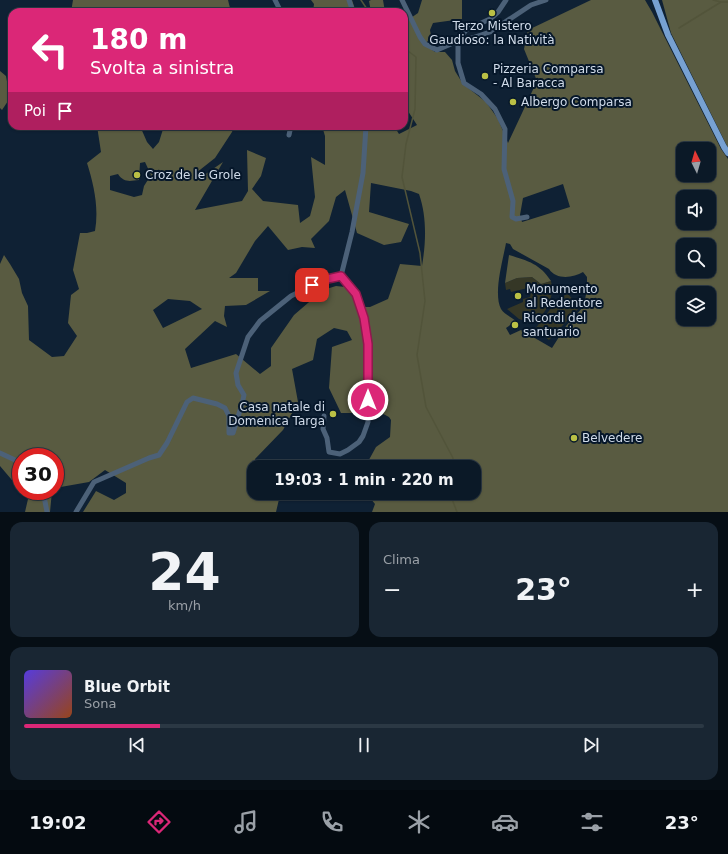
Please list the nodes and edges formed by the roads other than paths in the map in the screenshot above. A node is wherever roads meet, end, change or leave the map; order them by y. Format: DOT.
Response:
graph roads {
  1 [pos="506,0"];
  2 [pos="546,0"];
  3 [pos="655,0"];
  4 [pos="408,12"];
  5 [pos="458,41"];
  6 [pos="290,130"];
  7 [pos="366,130"];
  8 [pos="289,135"];
  9 [pos="728,153"];
  10 [pos="527,217"];
  11 [pos="341,276"];
  12 [pos="324,416"];
  13 [pos="0,453"];
  14 [pos="12,459"];
  15 [pos="45,500"];
  16 [pos="47,512"];
  17 [pos="76,512"];
  1 -- 5 [label="street"];
  2 -- 5 [label="street"];
  3 -- 9 [label="main road"];
  4 -- 5 [label="street"];
  5 -- 10 [label="street"];
  6 -- 8 [label="street"];
  7 -- 11 [label="street"];
  11 -- 12 [label="street"];
  11 -- 17 [label="street"];
  13 -- 14 [label="street"];
  15 -- 16 [label="street"];
}
